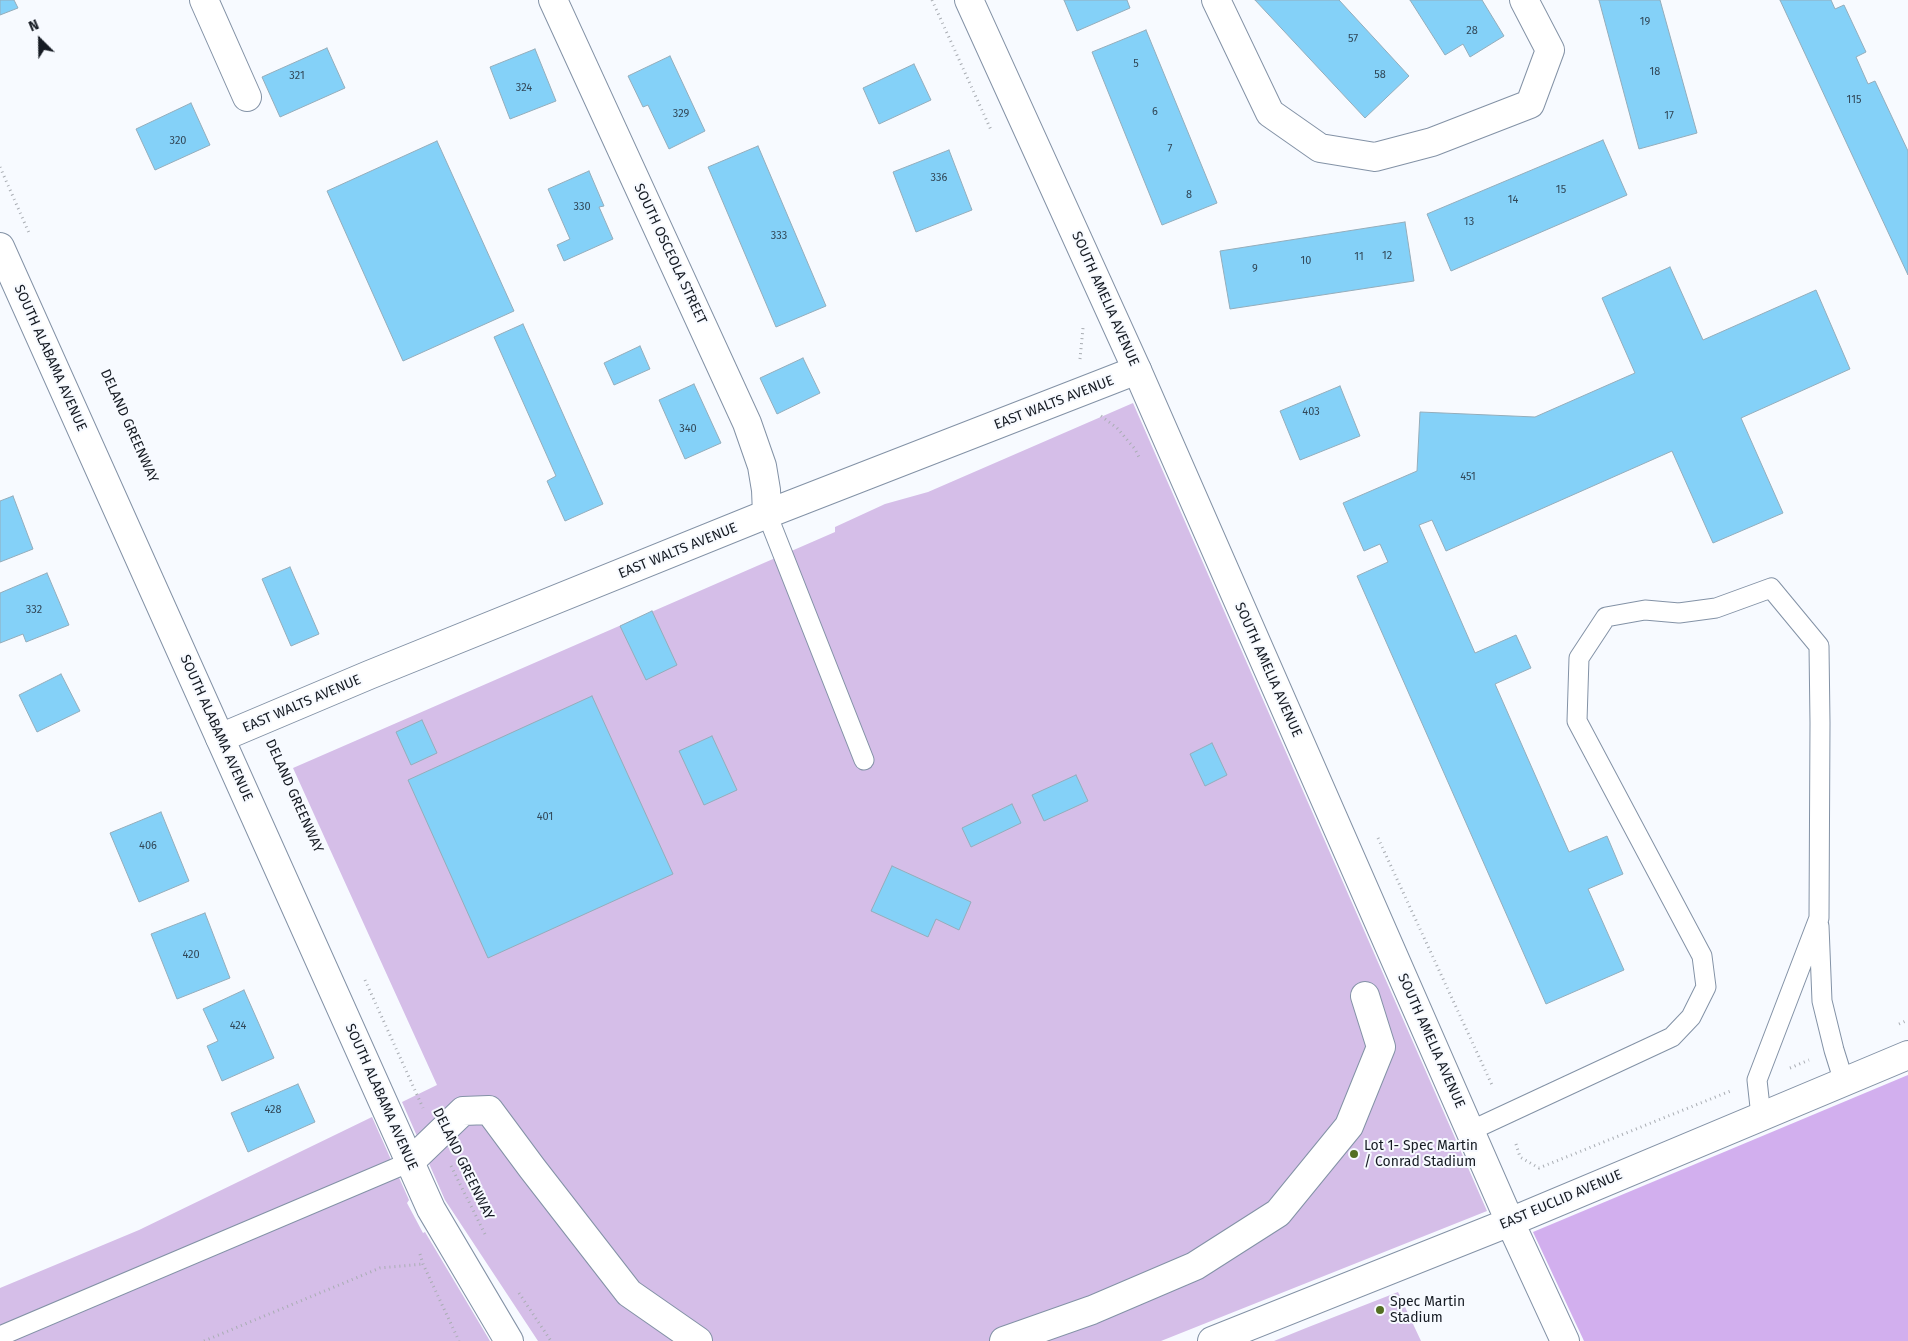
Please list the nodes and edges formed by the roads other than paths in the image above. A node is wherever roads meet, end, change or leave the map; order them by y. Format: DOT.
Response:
graph roads {
  1 [pos="204,0"];
  2 [pos="553,0"];
  3 [pos="969,0"];
  4 [pos="1216,0"];
  5 [pos="1524,0"];
  6 [pos="247,97"];
  7 [pos="0,247"];
  8 [pos="1137,370"];
  9 [pos="767,514"];
  10 [pos="220,738"];
  11 [pos="864,760"];
  12 [pos="1819,918"];
  13 [pos="1365,996"];
  14 [pos="1908,1055"];
  15 [pos="1844,1082"];
  16 [pos="1761,1116"];
  17 [pos="1470,1131"];
  18 [pos="410,1162"];
  19 [pos="431,1209"];
  20 [pos="1510,1222"];
  21 [pos="0,1336"];
  22 [pos="509,1341"];
  23 [pos="518,1341"];
  24 [pos="698,1341"];
  25 [pos="1004,1341"];
  26 [pos="1212,1341"];
  27 [pos="1565,1341"];
  1 -- 6 [label="street"];
  2 -- 9 [label="street, SOUTH OSCEOLA STREET"];
  3 -- 8 [label="street, SOUTH AMELIA AVENUE"];
  4 -- 5 [label="street"];
  7 -- 10 [label="street, SOUTH ALABAMA AVENUE"];
  8 -- 9 [label="street, EAST WALTS AVENUE"];
  8 -- 17 [label="street, SOUTH AMELIA AVENUE"];
  9 -- 10 [label="street, EAST WALTS AVENUE"];
  9 -- 11 [label="lane"];
  10 -- 18 [label="street, SOUTH ALABAMA AVENUE"];
  12 -- 15 [label="lane"];
  12 -- 16 [label="lane"];
  12 -- 17 [label="lane"];
  13 -- 25 [label="street"];
  14 -- 15 [label="street, EAST EUCLID AVENUE"];
  15 -- 16 [label="street, EAST EUCLID AVENUE"];
  16 -- 20 [label="street, EAST EUCLID AVENUE"];
  17 -- 20 [label="street, SOUTH AMELIA AVENUE"];
  18 -- 19 [label="street, SOUTH ALABAMA AVENUE"];
  18 -- 21 [label="lane"];
  18 -- 24 [label="street"];
  19 -- 22 [label="street, SOUTH ALABAMA AVENUE"];
  19 -- 23 [label="street, SOUTH ALABAMA AVENUE"];
  20 -- 26 [label="street, EAST EUCLID AVENUE"];
  20 -- 27 [label="street, SOUTH AMELIA AVENUE"];
}
